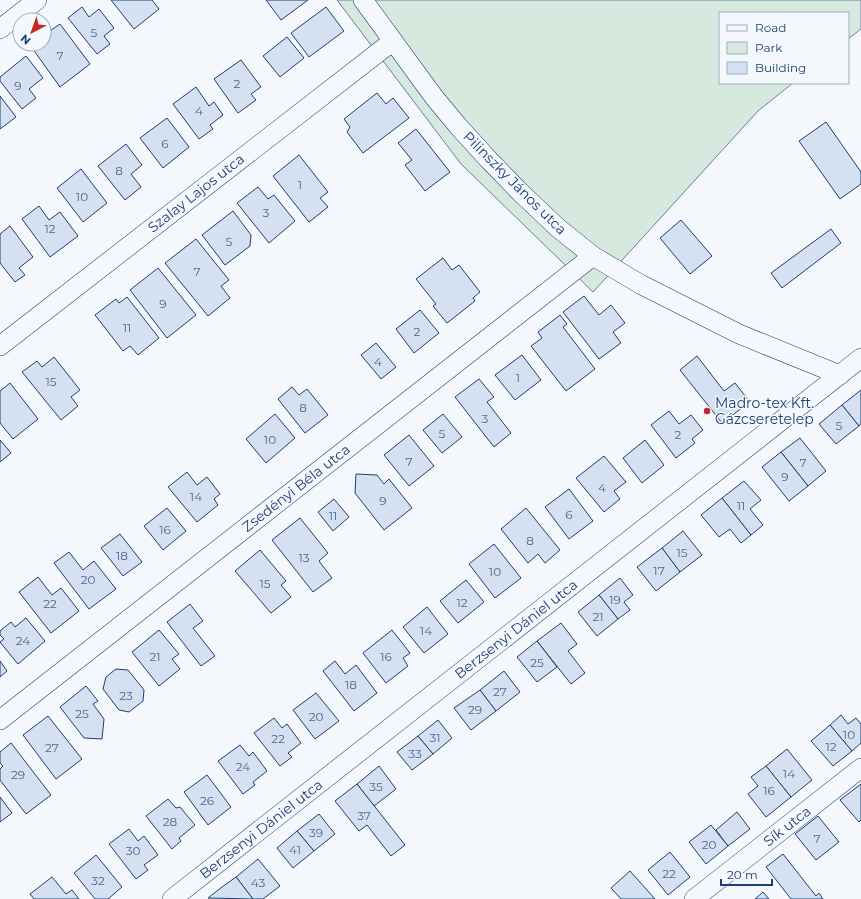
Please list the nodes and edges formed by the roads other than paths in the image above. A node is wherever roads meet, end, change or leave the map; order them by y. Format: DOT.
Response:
graph roads {
  1 [pos="37,0"];
  2 [pos="363,0"];
  3 [pos="0,29"];
  4 [pos="393,41"];
  5 [pos="593,256"];
  6 [pos="0,346"];
  7 [pos="861,358"];
  8 [pos="840,375"];
  9 [pos="0,720"];
  10 [pos="861,768"];
  11 [pos="172,899"];
  12 [pos="694,899"];
  1 -- 3 [label="street"];
  2 -- 4 [label="street, Pilinszky János utca"];
  4 -- 5 [label="street, Pilinszky János utca"];
  4 -- 6 [label="street, Szalay Lajos utca"];
  5 -- 8 [label="street, Pilinszky János utca"];
  5 -- 9 [label="street, Zsedényi Béla utca"];
  7 -- 8 [label="street, Berzsenyi Dániel utca"];
  8 -- 11 [label="street, Berzsenyi Dániel utca"];
  10 -- 12 [label="street, Sík utca"];
}
